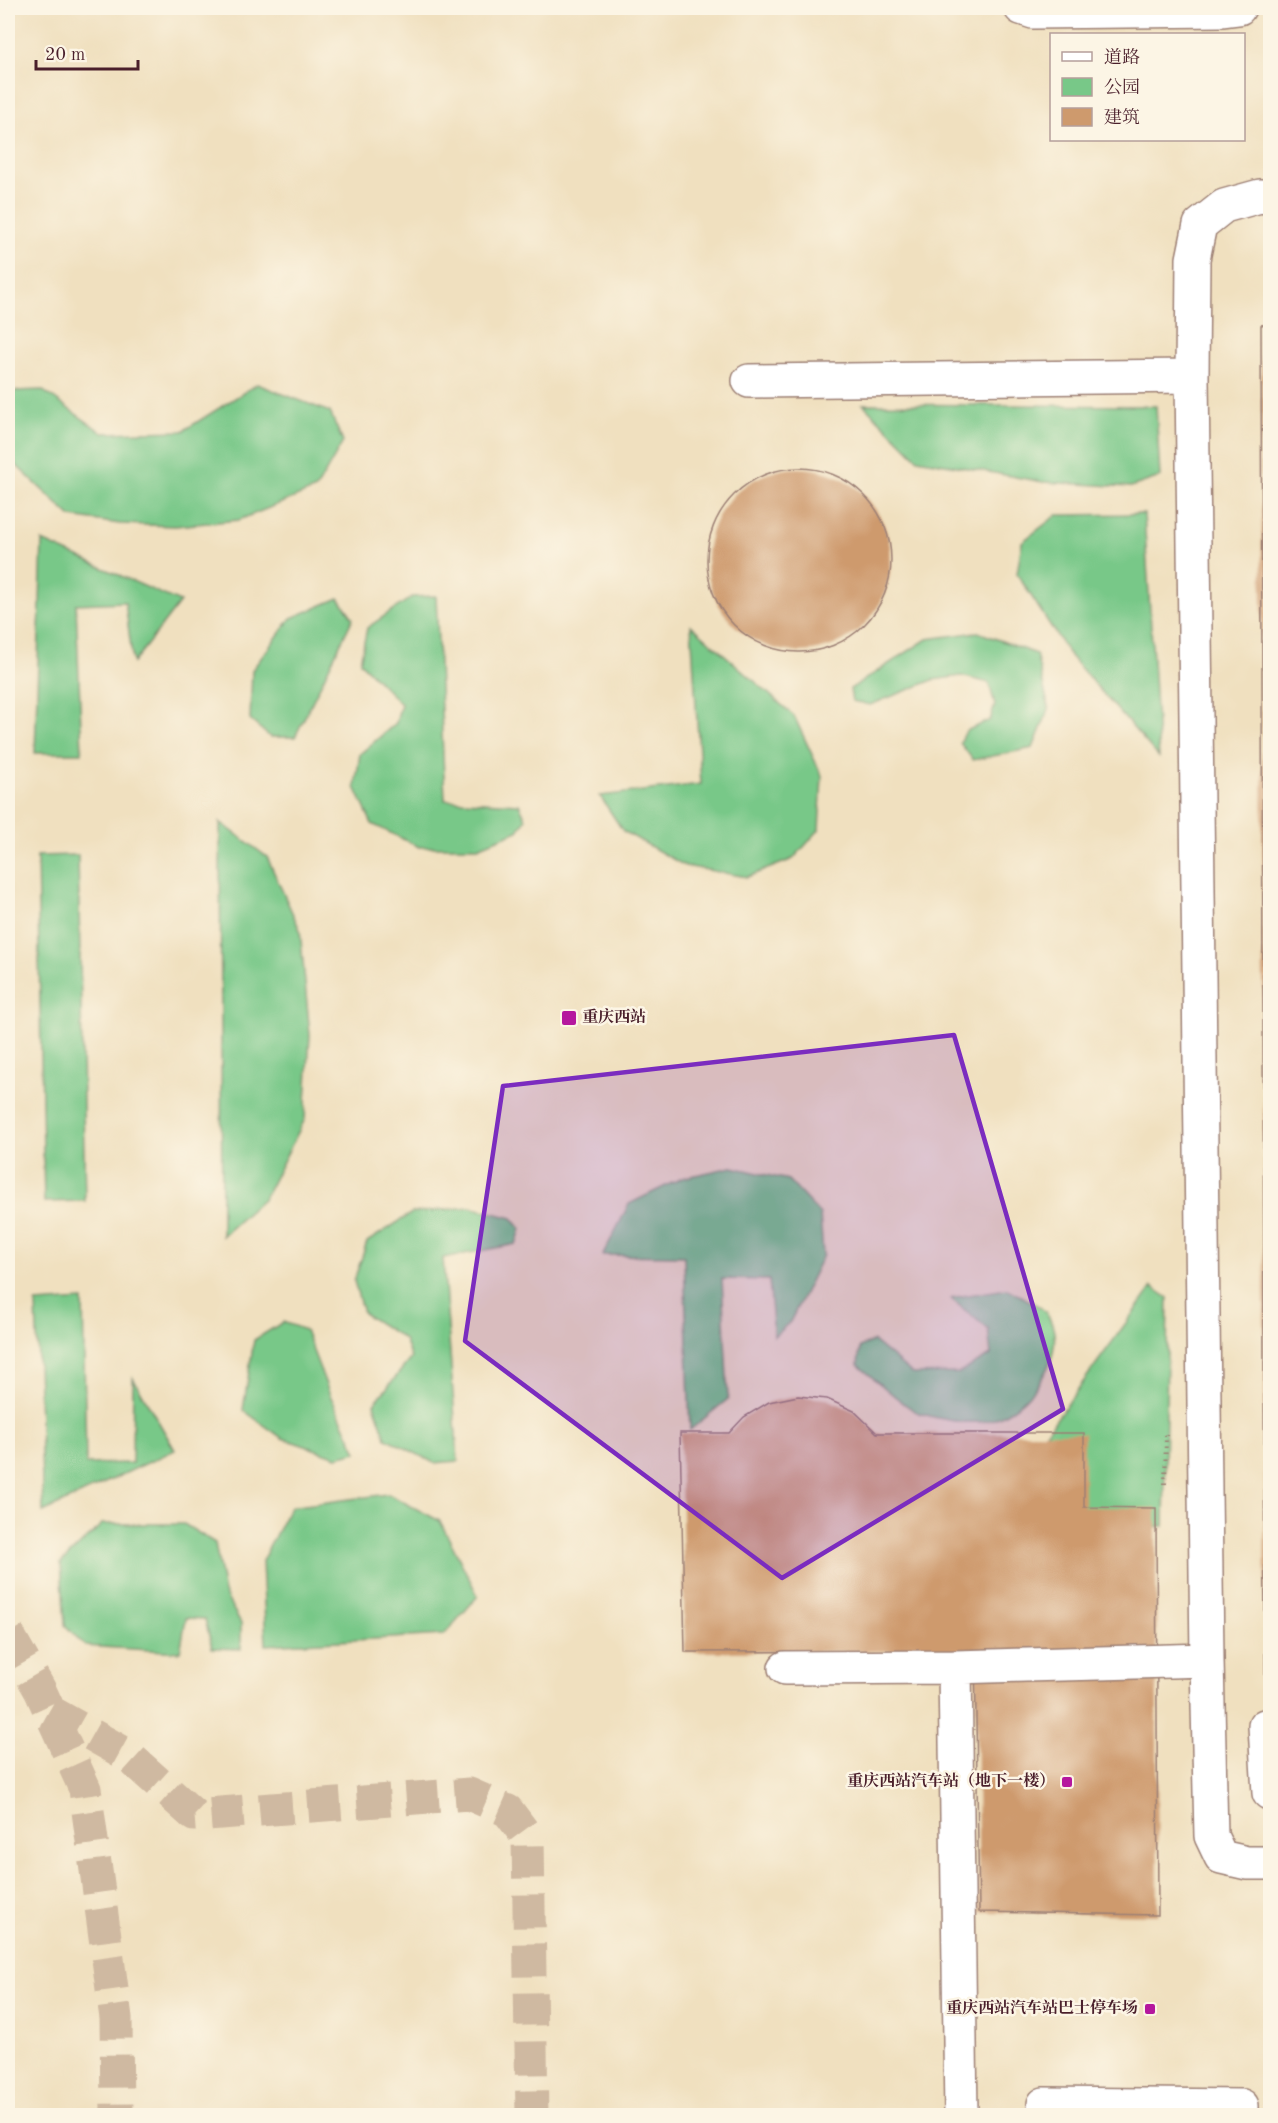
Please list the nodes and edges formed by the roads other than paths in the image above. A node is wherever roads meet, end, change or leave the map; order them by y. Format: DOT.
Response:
graph roads {
  1 [pos="1021,8"];
  2 [pos="1239,8"];
  3 [pos="1144,9"];
  4 [pos="1202,9"];
  5 [pos="1080,10"];
  6 [pos="1270,196"];
  7 [pos="1192,376"];
  8 [pos="749,381"];
  9 [pos="1207,1660"];
  10 [pos="785,1668"];
  11 [pos="955,1668"];
  12 [pos="1270,1726"];
  13 [pos="1270,1793"];
  14 [pos="1270,1863"];
  15 [pos="961,2115"];
  16 [pos="1045,2115"];
  17 [pos="1242,2115"];
  1 -- 5 [label="street"];
  2 -- 4 [label="street"];
  3 -- 4 [label="street"];
  3 -- 5 [label="street"];
  6 -- 7 [label="street"];
  7 -- 8 [label="street"];
  7 -- 9 [label="street"];
  9 -- 11 [label="street"];
  9 -- 14 [label="street"];
  10 -- 11 [label="street"];
  11 -- 15 [label="street"];
  12 -- 13 [label="street"];
  16 -- 17 [label="street"];
}
